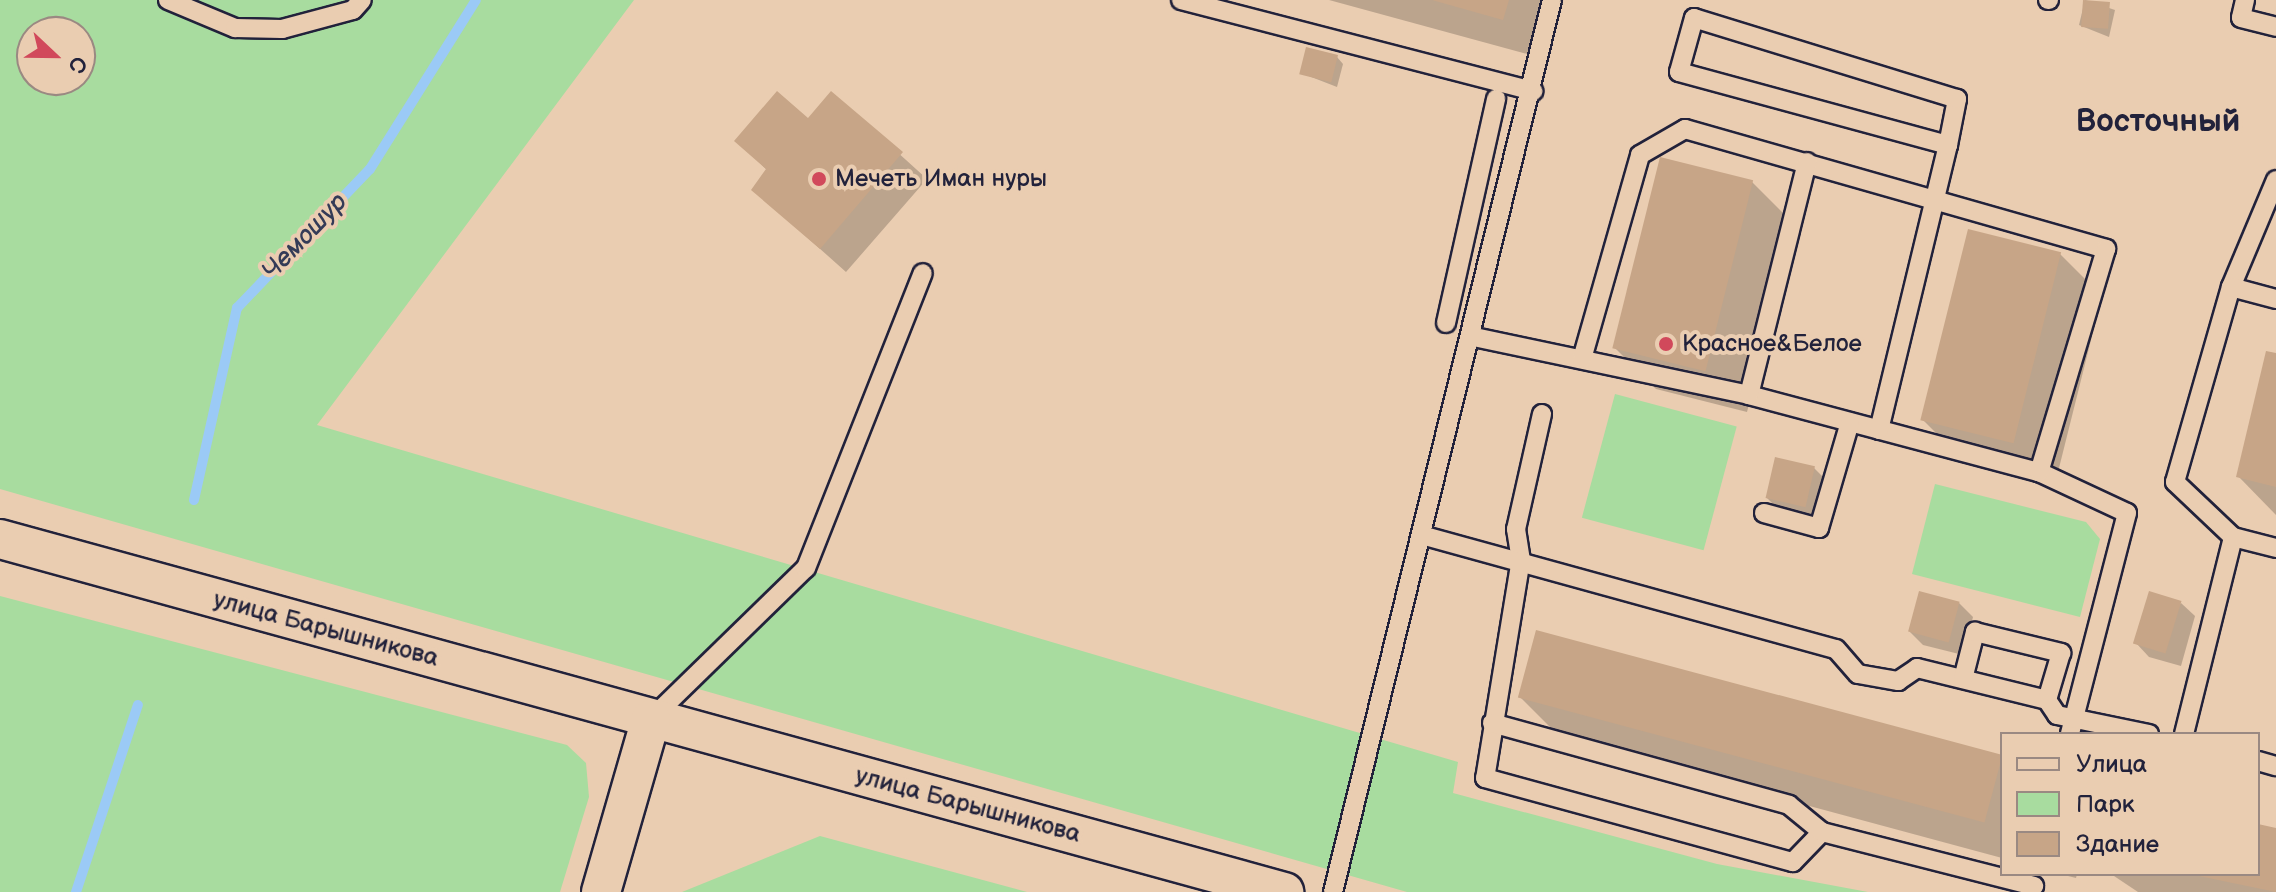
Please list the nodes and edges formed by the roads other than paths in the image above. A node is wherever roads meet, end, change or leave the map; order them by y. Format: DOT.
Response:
graph roads {
  1 [pos="168,0"];
  2 [pos="362,0"];
  3 [pos="1181,0"];
  4 [pos="1552,0"];
  5 [pos="2245,0"];
  6 [pos="2276,27"];
  7 [pos="1533,91"];
  8 [pos="1496,99"];
  9 [pos="1948,145"];
  10 [pos="1807,162"];
  11 [pos="2273,190"];
  12 [pos="1935,199"];
  13 [pos="1471,212"];
  14 [pos="1502,218"];
  15 [pos="923,273"];
  16 [pos="2231,287"];
  17 [pos="2276,299"];
  18 [pos="1446,323"];
  19 [pos="1474,337"];
  20 [pos="1582,359"];
  21 [pos="1749,395"];
  22 [pos="1542,414"];
  23 [pos="1850,422"];
  24 [pos="1879,430"];
  25 [pos="2039,472"];
  26 [pos="1764,513"];
  27 [pos="1425,536"];
  28 [pos="2233,537"];
  29 [pos="0,539"];
  30 [pos="2276,548"];
  31 [pos="1521,559"];
  32 [pos="1963,679"];
  33 [pos="2047,700"];
  34 [pos="651,719"];
  35 [pos="1492,723"];
  36 [pos="2071,726"];
  37 [pos="2130,732"];
  38 [pos="2184,732"];
  39 [pos="1822,832"];
  40 [pos="2000,875"];
  41 [pos="2002,876"];
  42 [pos="2035,884"];
  43 [pos="601,892"];
  44 [pos="1284,892"];
  45 [pos="1333,892"];
  1 -- 2 [label="lane"];
  3 -- 7 [label="lane"];
  4 -- 7 [label="lane"];
  5 -- 6 [label="lane"];
  7 -- 14 [label="lane"];
  8 -- 13 [label="lane"];
  9 -- 9 [label="lane"];
  9 -- 12 [label="lane"];
  10 -- 12 [label="lane"];
  10 -- 20 [label="lane"];
  10 -- 21 [label="lane"];
  11 -- 16 [label="lane"];
  12 -- 24 [label="lane"];
  12 -- 25 [label="lane"];
  13 -- 14 [label="lane"];
  13 -- 18 [label="lane"];
  14 -- 19 [label="lane"];
  15 -- 34 [label="lane"];
  16 -- 17 [label="lane"];
  16 -- 28 [label="lane"];
  19 -- 20 [label="lane"];
  19 -- 27 [label="lane"];
  20 -- 21 [label="lane"];
  21 -- 23 [label="lane"];
  22 -- 31 [label="lane"];
  23 -- 24 [label="lane"];
  23 -- 26 [label="lane"];
  24 -- 25 [label="lane"];
  25 -- 36 [label="lane"];
  27 -- 31 [label="lane"];
  27 -- 45 [label="lane"];
  28 -- 30 [label="lane"];
  28 -- 38 [label="lane"];
  29 -- 34 [label="street, улица Барышникова"];
  31 -- 32 [label="lane"];
  31 -- 35 [label="lane"];
  32 -- 33 [label="lane"];
  32 -- 33 [label="lane"];
  33 -- 36 [label="lane"];
  34 -- 43 [label="street"];
  34 -- 44 [label="street, улица Барышникова"];
  35 -- 39 [label="lane"];
  35 -- 39 [label="lane"];
  36 -- 37 [label="lane"];
  39 -- 40 [label="lane"];
  41 -- 42 [label="lane"];
}
